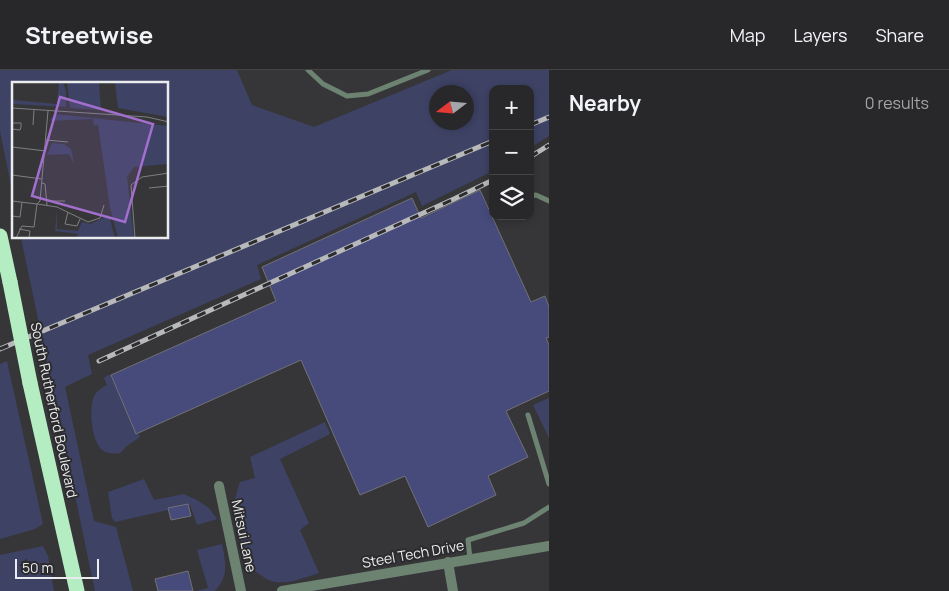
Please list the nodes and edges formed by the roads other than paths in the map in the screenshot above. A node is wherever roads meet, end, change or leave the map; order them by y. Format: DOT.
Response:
graph roads {
  1 [pos="308,70"];
  2 [pos="428,70"];
  3 [pos="534,195"];
  4 [pos="549,201"];
  5 [pos="0,236"];
  6 [pos="528,415"];
  7 [pos="549,484"];
  8 [pos="219,486"];
  9 [pos="549,506"];
  10 [pos="549,546"];
  11 [pos="470,559"];
  12 [pos="448,562"];
  13 [pos="297,589"];
  14 [pos="77,591"];
  15 [pos="241,591"];
  16 [pos="282,591"];
  17 [pos="453,591"];
  1 -- 2 [label="lane"];
  3 -- 4 [label="lane"];
  5 -- 14 [label="highway, South Rutherford Boulevard, bridge"];
  6 -- 7 [label="lane"];
  8 -- 15 [label="street, Mitsui Lane"];
  9 -- 11 [label="lane"];
  10 -- 11 [label="street, Steel Tech Drive"];
  11 -- 12 [label="street, Steel Tech Drive"];
  12 -- 13 [label="street, Steel Tech Drive"];
  12 -- 17 [label="street"];
  13 -- 16 [label="street, Steel Tech Drive"];
}
